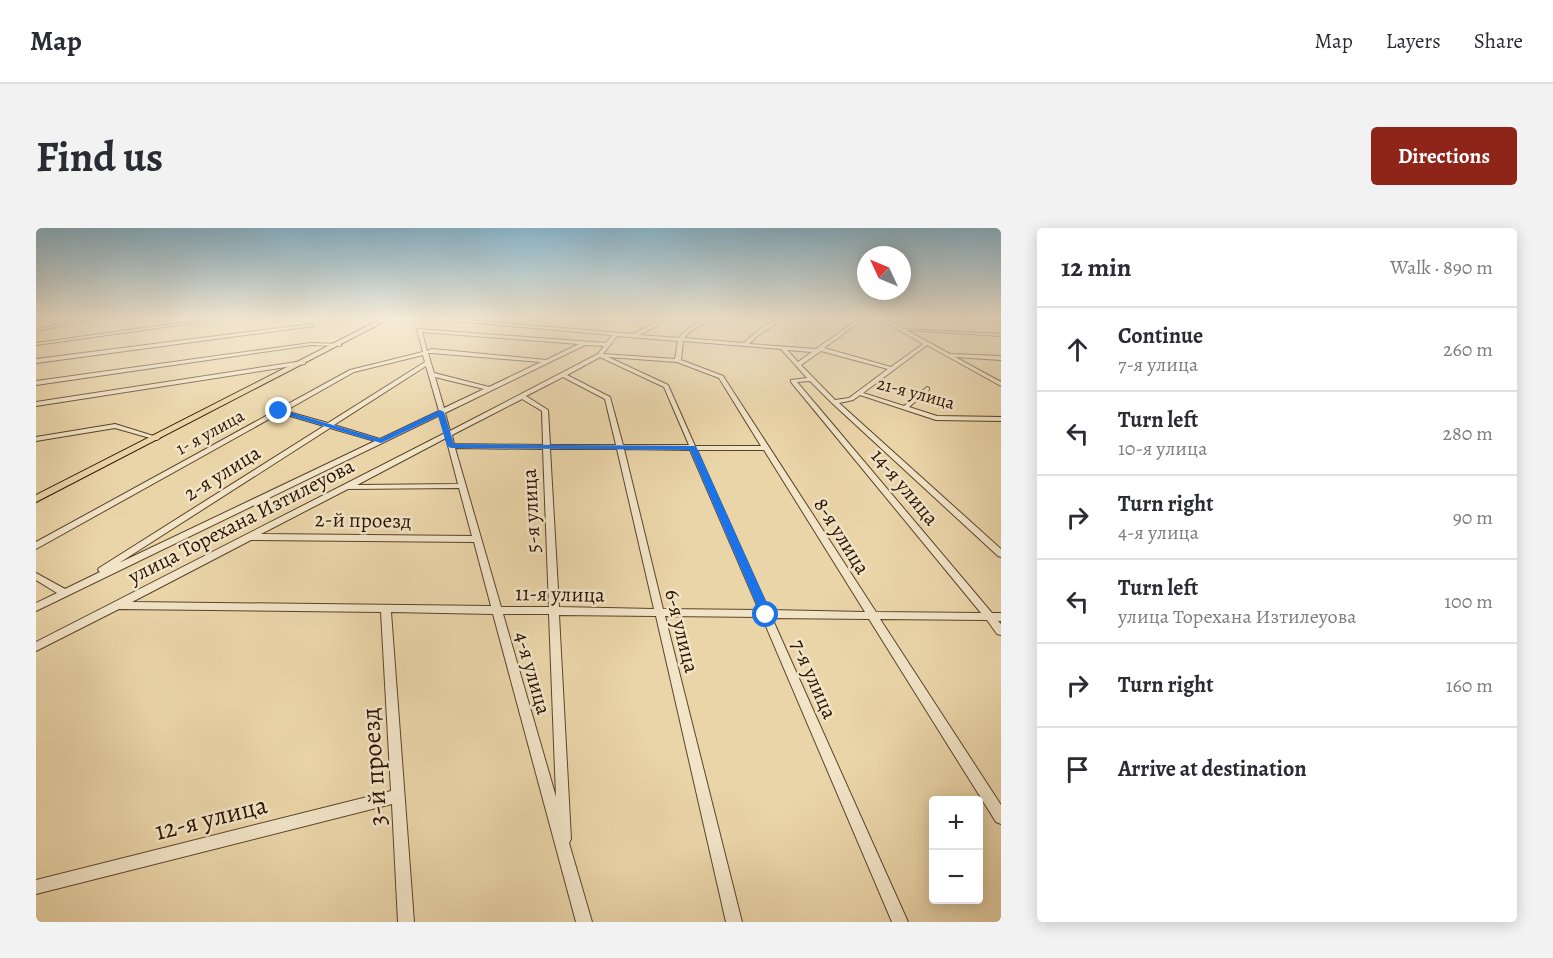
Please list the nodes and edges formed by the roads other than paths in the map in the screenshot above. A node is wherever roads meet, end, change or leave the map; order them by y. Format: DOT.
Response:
graph roads {
  1 [pos="124,350"];
  2 [pos="188,350"];
  3 [pos="267,350"];
  4 [pos="330,350"];
  5 [pos="425,350"];
  6 [pos="569,350"];
  7 [pos="603,350"];
  8 [pos="678,350"];
  9 [pos="785,350"];
  10 [pos="819,350"];
  11 [pos="821,350"];
  12 [pos="917,350"];
  13 [pos="941,350"];
  14 [pos="600,355"];
  15 [pos="949,355"];
  16 [pos="427,358"];
  17 [pos="1001,358"];
  18 [pos="547,361"];
  19 [pos="678,361"];
  20 [pos="36,362"];
  21 [pos="188,362"];
  22 [pos="305,363"];
  23 [pos="799,364"];
  24 [pos="893,369"];
  25 [pos="431,375"];
  26 [pos="563,375"];
  27 [pos="810,379"];
  28 [pos="36,383"];
  29 [pos="999,383"];
  30 [pos="490,388"];
  31 [pos="927,389"];
  32 [pos="859,393"];
  33 [pos="521,396"];
  34 [pos="834,402"];
  35 [pos="36,404"];
  36 [pos="905,408"];
  37 [pos="279,411"];
  38 [pos="440,412"];
  39 [pos="1001,419"];
  40 [pos="331,425"];
  41 [pos="447,435"];
  42 [pos="158,438"];
  43 [pos="36,439"];
  44 [pos="381,441"];
  45 [pos="451,446"];
  46 [pos="546,447"];
  47 [pos="620,447"];
  48 [pos="693,448"];
  49 [pos="766,448"];
  50 [pos="462,486"];
  51 [pos="346,487"];
  52 [pos="40,494"];
  53 [pos="36,499"];
  54 [pos="249,537"];
  55 [pos="477,539"];
  56 [pos="36,546"];
  57 [pos="1001,555"];
  58 [pos="36,576"];
  59 [pos="64,593"];
  60 [pos="118,605"];
  61 [pos="36,607"];
  62 [pos="386,609"];
  63 [pos="497,611"];
  64 [pos="554,612"];
  65 [pos="660,614"];
  66 [pos="766,615"];
  67 [pos="872,617"];
  68 [pos="990,617"];
  69 [pos="1001,617"];
  70 [pos="1001,631"];
  71 [pos="36,648"];
  72 [pos="398,796"];
  73 [pos="1001,817"];
  74 [pos="565,854"];
  75 [pos="36,887"];
  76 [pos="406,922"];
  77 [pos="584,922"];
  78 [pos="734,922"];
  79 [pos="900,922"];
  1 -- 20 [label="street"];
  2 -- 21 [label="street"];
  3 -- 21 [label="street"];
  4 -- 22 [label="main road"];
  5 -- 16 [label="street, 4-я улица"];
  6 -- 18 [label="street, улица Торехана Изтилеуова"];
  7 -- 14 [label="street, улица Торехана Изтилеуова"];
  8 -- 19 [label="street"];
  9 -- 23 [label="street"];
  10 -- 23 [label="street"];
  11 -- 24 [label="street"];
  12 -- 24 [label="street"];
  13 -- 15 [label="street"];
  14 -- 19 [label="street, 8-я улица"];
  14 -- 26 [label="street, улица Торехана Изтилеуова"];
  14 -- 48 [label="street, 7-я улица"];
  15 -- 17 [label="street"];
  15 -- 29 [label="street"];
  16 -- 18 [label="street, 1- я улица"];
  16 -- 25 [label="street, 4-я улица"];
  16 -- 37 [label="street, 1- я улица"];
  16 -- 40 [label="street, 2-я улица"];
  18 -- 30 [label="street, улица Торехана Изтилеуова"];
  19 -- 49 [label="street, 8-я улица"];
  21 -- 28 [label="street"];
  22 -- 35 [label="street"];
  22 -- 42 [label="main road"];
  23 -- 27 [label="street"];
  24 -- 32 [label="street"];
  25 -- 30 [label="street"];
  25 -- 38 [label="street, 4-я улица"];
  26 -- 33 [label="street, улица Торехана Изтилеуова"];
  26 -- 47 [label="street, 6-я улица"];
  27 -- 34 [label="street"];
  27 -- 68 [label="street, 14-я улица"];
  30 -- 38 [label="street, улица Торехана Изтилеуова"];
  31 -- 36 [label="street"];
  32 -- 34 [label="street"];
  32 -- 36 [label="street, 21-я улица"];
  33 -- 41 [label="street, улица Торехана Изтилеуова"];
  33 -- 46 [label="street, 5-я улица"];
  34 -- 57 [label="street"];
  36 -- 39 [label="street, 21-я улица"];
  37 -- 40 [label="street"];
  37 -- 56 [label="street, 1- я улица"];
  38 -- 41 [label="street, 4-я улица"];
  38 -- 44 [label="street, улица Торехана Изтилеуова"];
  40 -- 44 [label="street"];
  40 -- 59 [label="street, 2-я улица"];
  41 -- 45 [label="street, 4-я улица"];
  41 -- 51 [label="street, улица Торехана Изтилеуова"];
  42 -- 43 [label="street"];
  42 -- 52 [label="main road"];
  44 -- 59 [label="street, улица Торехана Изтилеуова"];
  45 -- 46 [label="street"];
  45 -- 50 [label="street, 4-я улица"];
  46 -- 47 [label="street"];
  46 -- 64 [label="street, 5-я улица"];
  47 -- 48 [label="street"];
  47 -- 65 [label="street, 6-я улица"];
  48 -- 49 [label="street"];
  48 -- 66 [label="street, 7-я улица"];
  49 -- 67 [label="street, 8-я улица"];
  50 -- 51 [label="street"];
  50 -- 55 [label="street, 4-я улица"];
  51 -- 54 [label="street, улица Торехана Изтилеуова"];
  52 -- 53 [label="main road"];
  54 -- 55 [label="street, 2-й проезд"];
  54 -- 60 [label="street, улица Торехана Изтилеуова"];
  55 -- 63 [label="street, 4-я улица"];
  58 -- 59 [label="street"];
  59 -- 61 [label="street"];
  60 -- 62 [label="street, 11-я улица"];
  60 -- 71 [label="street, улица Торехана Изтилеуова"];
  62 -- 63 [label="street, 11-я улица"];
  62 -- 72 [label="street, 3-й проезд"];
  63 -- 64 [label="street, 11-я улица"];
  63 -- 74 [label="street, 4-я улица"];
  64 -- 65 [label="street, 11-я улица"];
  64 -- 74 [label="street, 5-я улица"];
  65 -- 66 [label="street, 11-я улица"];
  65 -- 78 [label="street, 6-я улица"];
  66 -- 67 [label="street, 11-я улица"];
  66 -- 79 [label="street, 7-я улица"];
  67 -- 68 [label="street, 11-я улица"];
  67 -- 73 [label="street, 8-я улица"];
  68 -- 69 [label="street, 11-я улица"];
  68 -- 70 [label="street, 14-я улица"];
  72 -- 75 [label="street, 12-я улица"];
  72 -- 76 [label="street, 3-й проезд"];
  74 -- 77 [label="street, 4-я улица"];
}
